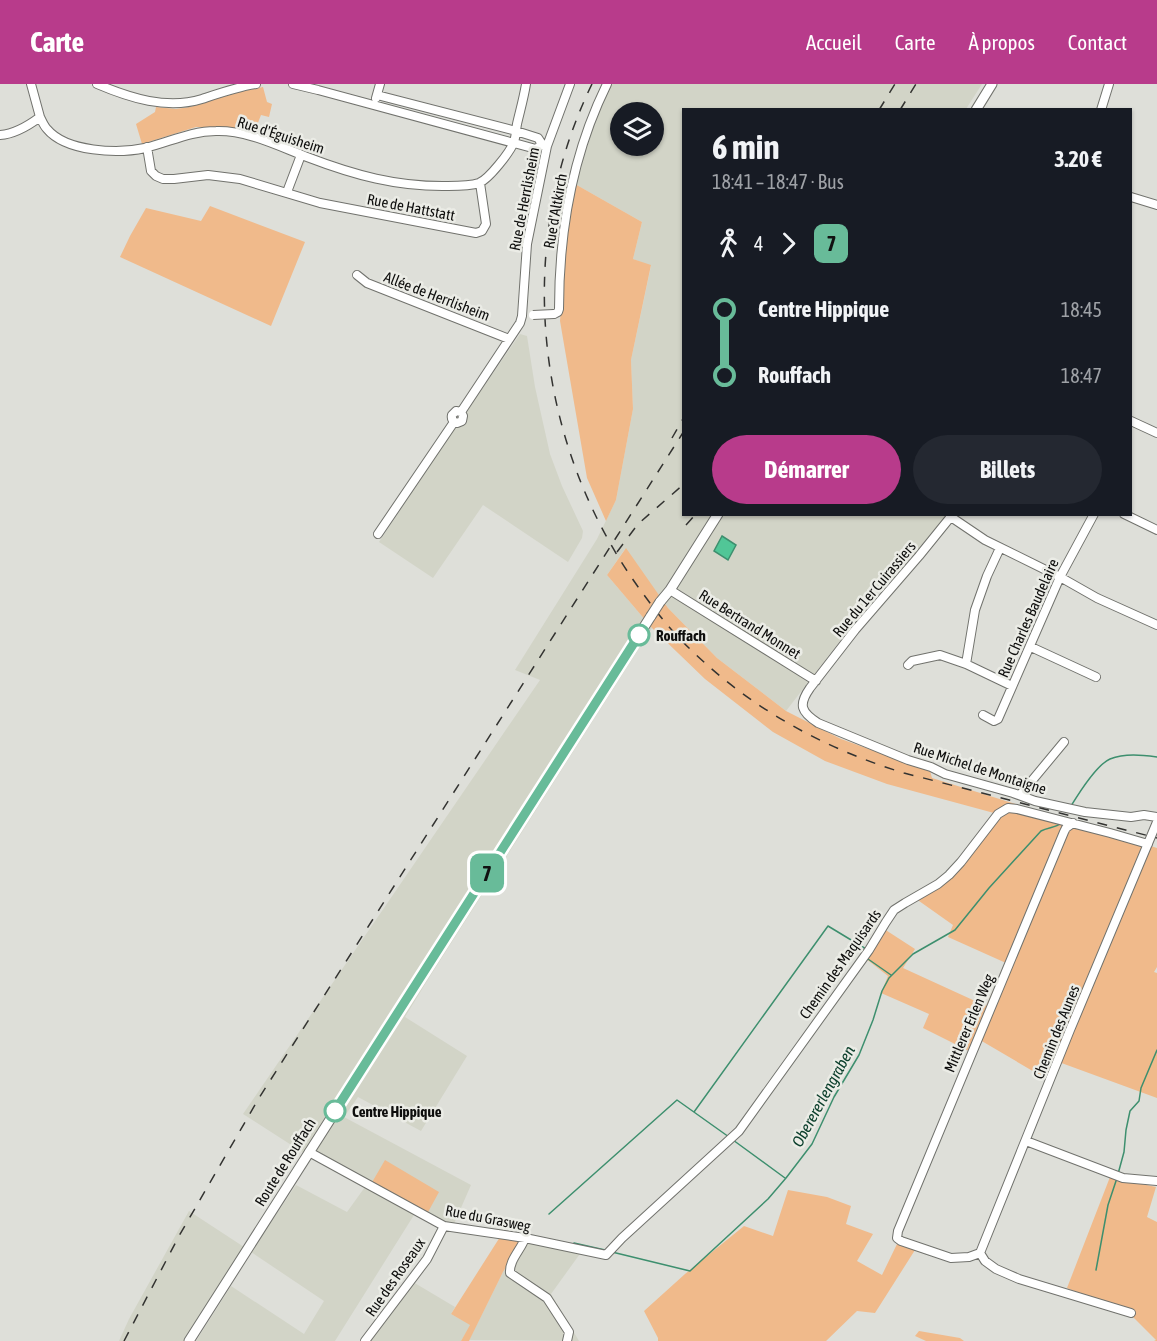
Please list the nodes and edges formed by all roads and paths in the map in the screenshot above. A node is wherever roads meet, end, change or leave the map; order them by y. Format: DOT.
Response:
graph roads {
  1 [pos="31,84"];
  2 [pos="98,84"];
  3 [pos="215,84"];
  4 [pos="256,84"];
  5 [pos="293,84"];
  6 [pos="380,84"];
  7 [pos="526,84"];
  8 [pos="570,84"];
  9 [pos="607,84"];
  10 [pos="992,84"];
  11 [pos="1109,84"];
  12 [pos="117,87"];
  13 [pos="217,93"];
  14 [pos="377,95"];
  15 [pos="374,105"];
  16 [pos="977,108"];
  17 [pos="1102,108"];
  18 [pos="40,117"];
  19 [pos="516,131"];
  20 [pos="0,135"];
  21 [pos="514,142"];
  22 [pos="544,145"];
  23 [pos="147,147"];
  24 [pos="301,155"];
  25 [pos="480,183"];
  26 [pos="287,192"];
  27 [pos="1132,197"];
  28 [pos="1157,205"];
  29 [pos="357,275"];
  30 [pos="522,316"];
  31 [pos="509,339"];
  32 [pos="1132,422"];
  33 [pos="1157,434"];
  34 [pos="717,516"];
  35 [pos="952,516"];
  36 [pos="1093,516"];
  37 [pos="1128,516"];
  38 [pos="1157,530"];
  39 [pos="378,534"];
  40 [pos="1000,548"];
  41 [pos="1060,577"];
  42 [pos="670,590"];
  43 [pos="1157,625"];
  44 [pos="1031,647"];
  45 [pos="966,664"];
  46 [pos="908,665"];
  47 [pos="1096,677"];
  48 [pos="816,681"];
  49 [pos="1012,686"];
  50 [pos="983,715"];
  51 [pos="1064,742"];
  52 [pos="1020,795"];
  53 [pos="1157,817"];
  54 [pos="1157,822"];
  55 [pos="1073,823"];
  56 [pos="1148,844"];
  57 [pos="1026,1141"];
  58 [pos="309,1152"];
  59 [pos="1157,1181"];
  60 [pos="444,1226"];
  61 [pos="525,1238"];
  62 [pos="980,1253"];
  63 [pos="606,1255"];
  64 [pos="1131,1313"];
  65 [pos="189,1341"];
  66 [pos="365,1341"];
  67 [pos="567,1341"];
  1 -- 18 [label="street"];
  2 -- 12 [label="street"];
  3 -- 13 [label="street"];
  4 -- 13 [label="street"];
  5 -- 15 [label="street"];
  6 -- 14 [label="street"];
  7 -- 19 [label="street"];
  8 -- 22 [label="street, Rue de Herrlisheim"];
  9 -- 30 [label="street, Rue d'Altkirch, bridge"];
  10 -- 16 [label="main road"];
  11 -- 17 [label="street"];
  12 -- 13 [label="street"];
  14 -- 15 [label="street"];
  14 -- 19 [label="street"];
  15 -- 21 [label="street"];
  18 -- 20 [label="street"];
  18 -- 23 [label="street, Rue d'Éguisheim"];
  19 -- 21 [label="street"];
  19 -- 22 [label="street"];
  21 -- 22 [label="street"];
  21 -- 25 [label="street"];
  22 -- 30 [label="street, Rue de Herrlisheim"];
  23 -- 24 [label="street, Rue d'Éguisheim"];
  23 -- 26 [label="street, Rue de Hattstatt"];
  24 -- 25 [label="street, Rue d'Éguisheim"];
  24 -- 26 [label="street"];
  25 -- 26 [label="street, Rue de Hattstatt"];
  27 -- 28 [label="street"];
  29 -- 31 [label="street, Allée de Herrlisheim"];
  30 -- 31 [label="street, Rue de Herrlisheim"];
  31 -- 39 [label="street, Rue de Herrlisheim"];
  32 -- 33 [label="street"];
  34 -- 42 [label="main road, Route de Rouffach"];
  35 -- 40 [label="street"];
  35 -- 48 [label="street, Rue du 1er Cuirassiers"];
  36 -- 41 [label="street, Rue Charles Baudelaire"];
  37 -- 38 [label="street"];
  40 -- 41 [label="street"];
  40 -- 45 [label="street"];
  41 -- 43 [label="street"];
  41 -- 44 [label="street, Rue Charles Baudelaire"];
  42 -- 48 [label="street, Rue Bertrand Monnet"];
  42 -- 58 [label="main road, Route de Rouffach, bridge"];
  44 -- 47 [label="street"];
  44 -- 49 [label="street, Rue Charles Baudelaire"];
  45 -- 46 [label="street"];
  45 -- 49 [label="street"];
  48 -- 52 [label="street, Rue Michel de Montaigne"];
  49 -- 50 [label="street, Rue Charles Baudelaire"];
  51 -- 52 [label="street"];
  52 -- 53 [label="street, Rue Michel de Montaigne"];
  54 -- 56 [label="street, Chemin des Aunes"];
  55 -- 56 [label="street, Chemin des Maquisards"];
  55 -- 62 [label="street, Mittlerer Erlen Weg"];
  55 -- 63 [label="street, Chemin des Maquisards"];
  56 -- 57 [label="street, Chemin des Aunes"];
  57 -- 59 [label="street"];
  57 -- 62 [label="street, Chemin des Aunes"];
  58 -- 60 [label="street, Rue du Grasweg"];
  58 -- 65 [label="main road, Route de Rouffach"];
  60 -- 61 [label="street, Rue du Grasweg"];
  60 -- 66 [label="street, Rue des Roseaux"];
  61 -- 63 [label="street, Rue du Grasweg"];
  61 -- 67 [label="street"];
  62 -- 64 [label="street"];
}
